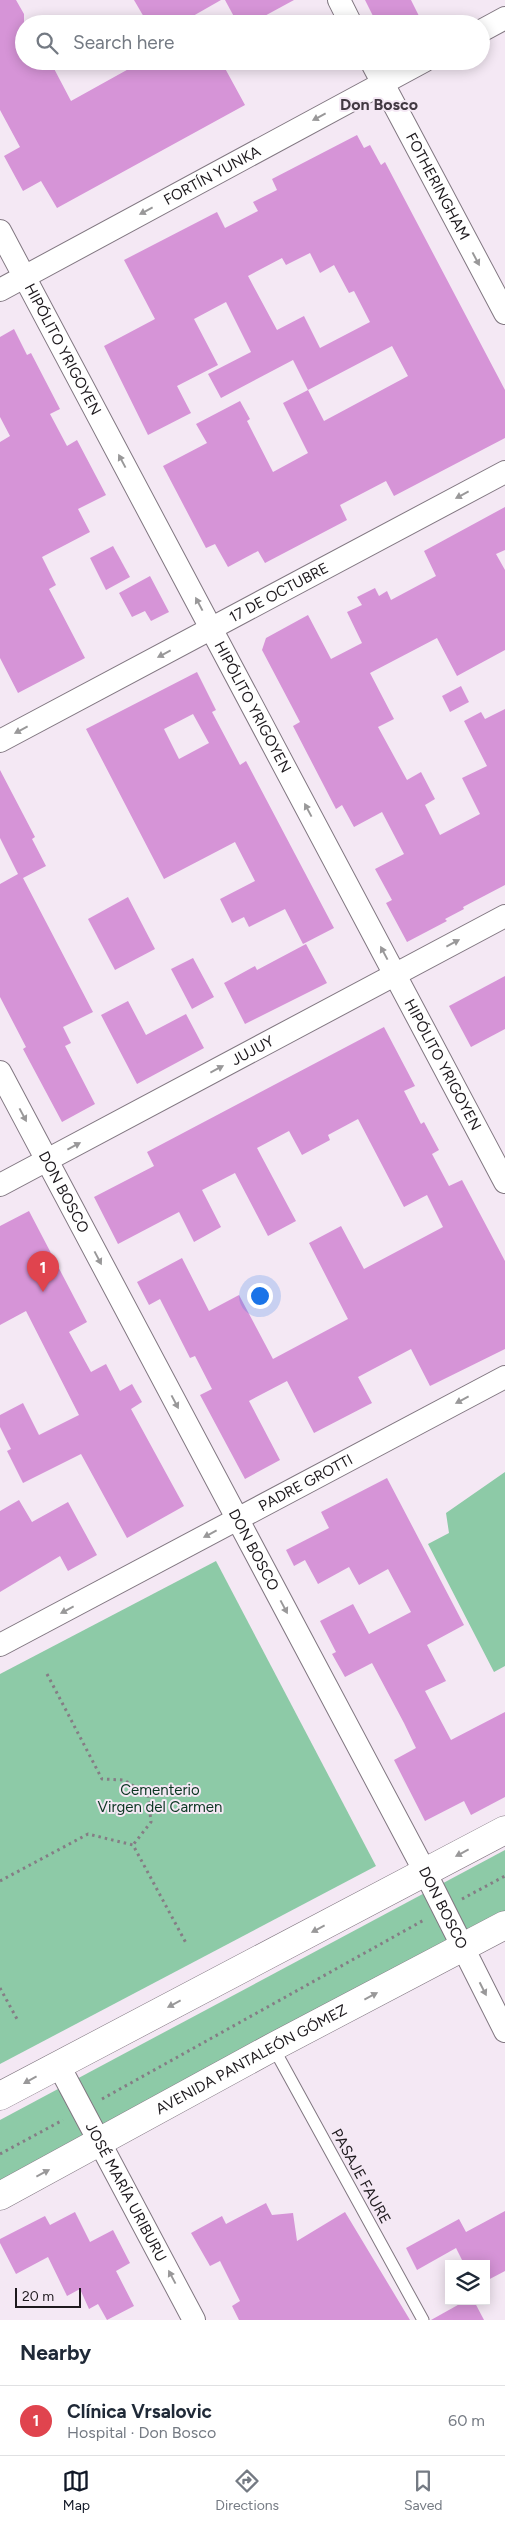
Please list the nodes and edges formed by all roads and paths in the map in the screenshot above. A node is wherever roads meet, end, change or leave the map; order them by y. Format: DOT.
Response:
graph roads {
  1 [pos="339,0"];
  2 [pos="346,15"];
  3 [pos="505,18"];
  4 [pos="490,26"];
  5 [pos="375,70"];
  6 [pos="408,70"];
  7 [pos="382,84"];
  8 [pos="0,231"];
  9 [pos="24,277"];
  10 [pos="0,290"];
  11 [pos="505,313"];
  12 [pos="505,472"];
  13 [pos="212,629"];
  14 [pos="0,741"];
  15 [pos="505,916"];
  16 [pos="395,974"];
  17 [pos="0,1072"];
  18 [pos="47,1161"];
  19 [pos="505,1182"];
  20 [pos="0,1185"];
  21 [pos="505,1377"];
  22 [pos="237,1520"];
  23 [pos="0,1645"];
  24 [pos="47,1674"];
  25 [pos="505,1830"];
  26 [pos="133,1845"];
  27 [pos="426,1872"];
  28 [pos="505,1876"];
  29 [pos="0,1881"];
  30 [pos="443,1909"];
  31 [pos="505,1925"];
  32 [pos="186,1944"];
  33 [pos="462,1947"];
  34 [pos="0,1988"];
  35 [pos="17,2019"];
  36 [pos="505,2031"];
  37 [pos="274,2047"];
  38 [pos="58,2064"];
  39 [pos="0,2096"];
  40 [pos="83,2110"];
  41 [pos="100,2142"];
  42 [pos="0,2154"];
  43 [pos="0,2196"];
  44 [pos="194,2320"];
  45 [pos="423,2320"];
  1 -- 2 [label="street"];
  3 -- 4 [label="street"];
  5 -- 7 [label="street, FOTHERINGHAM"];
  6 -- 7 [label="street, FORTÍN YUNKA"];
  7 -- 9 [label="street, FORTÍN YUNKA, one-way"];
  7 -- 11 [label="street, FOTHERINGHAM, one-way"];
  8 -- 9 [label="street, HIPÓLITO YRIGOYEN"];
  9 -- 10 [label="street, FORTÍN YUNKA"];
  13 -- 9 [label="street, HIPÓLITO YRIGOYEN, one-way"];
  12 -- 13 [label="street, 17 DE OCTUBRE, one-way"];
  13 -- 14 [label="street, 17 DE OCTUBRE, one-way"];
  16 -- 13 [label="street, HIPÓLITO YRIGOYEN, one-way"];
  16 -- 15 [label="street, JUJUY, one-way"];
  18 -- 16 [label="street, JUJUY, one-way"];
  16 -- 19 [label="street, HIPÓLITO YRIGOYEN"];
  17 -- 18 [label="street, DON BOSCO, one-way"];
  18 -- 20 [label="street, JUJUY"];
  18 -- 22 [label="street, DON BOSCO, one-way"];
  21 -- 22 [label="street, PADRE GROTTI, one-way"];
  22 -- 23 [label="street, PADRE GROTTI, one-way"];
  22 -- 27 [label="street, DON BOSCO, one-way"];
  24 -- 26 [label="path"];
  25 -- 27 [label="main road, one-way"];
  26 -- 29 [label="path"];
  26 -- 32 [label="path"];
  27 -- 30 [label="street, DON BOSCO"];
  27 -- 38 [label="main road, one-way"];
  28 -- 30 [label="path"];
  30 -- 33 [label="street, DON BOSCO"];
  30 -- 40 [label="path"];
  31 -- 33 [label="main road, AVENIDA PANTALEÓN GÓMEZ"];
  33 -- 36 [label="street, DON BOSCO, one-way"];
  37 -- 33 [label="main road, AVENIDA PANTALEÓN GÓMEZ, one-way"];
  34 -- 35 [label="path"];
  37 -- 41 [label="main road, AVENIDA PANTALEÓN GÓMEZ"];
  37 -- 45 [label="lane, PASAJE FAURE"];
  38 -- 39 [label="main road, one-way"];
  38 -- 40 [label="street, JOSÉ MARÍA URIBURU"];
  40 -- 41 [label="street, JOSÉ MARÍA URIBURU"];
  40 -- 42 [label="path"];
  43 -- 41 [label="main road, AVENIDA PANTALEÓN GÓMEZ, one-way"];
  44 -- 41 [label="street, JOSÉ MARÍA URIBURU, one-way"];
}
